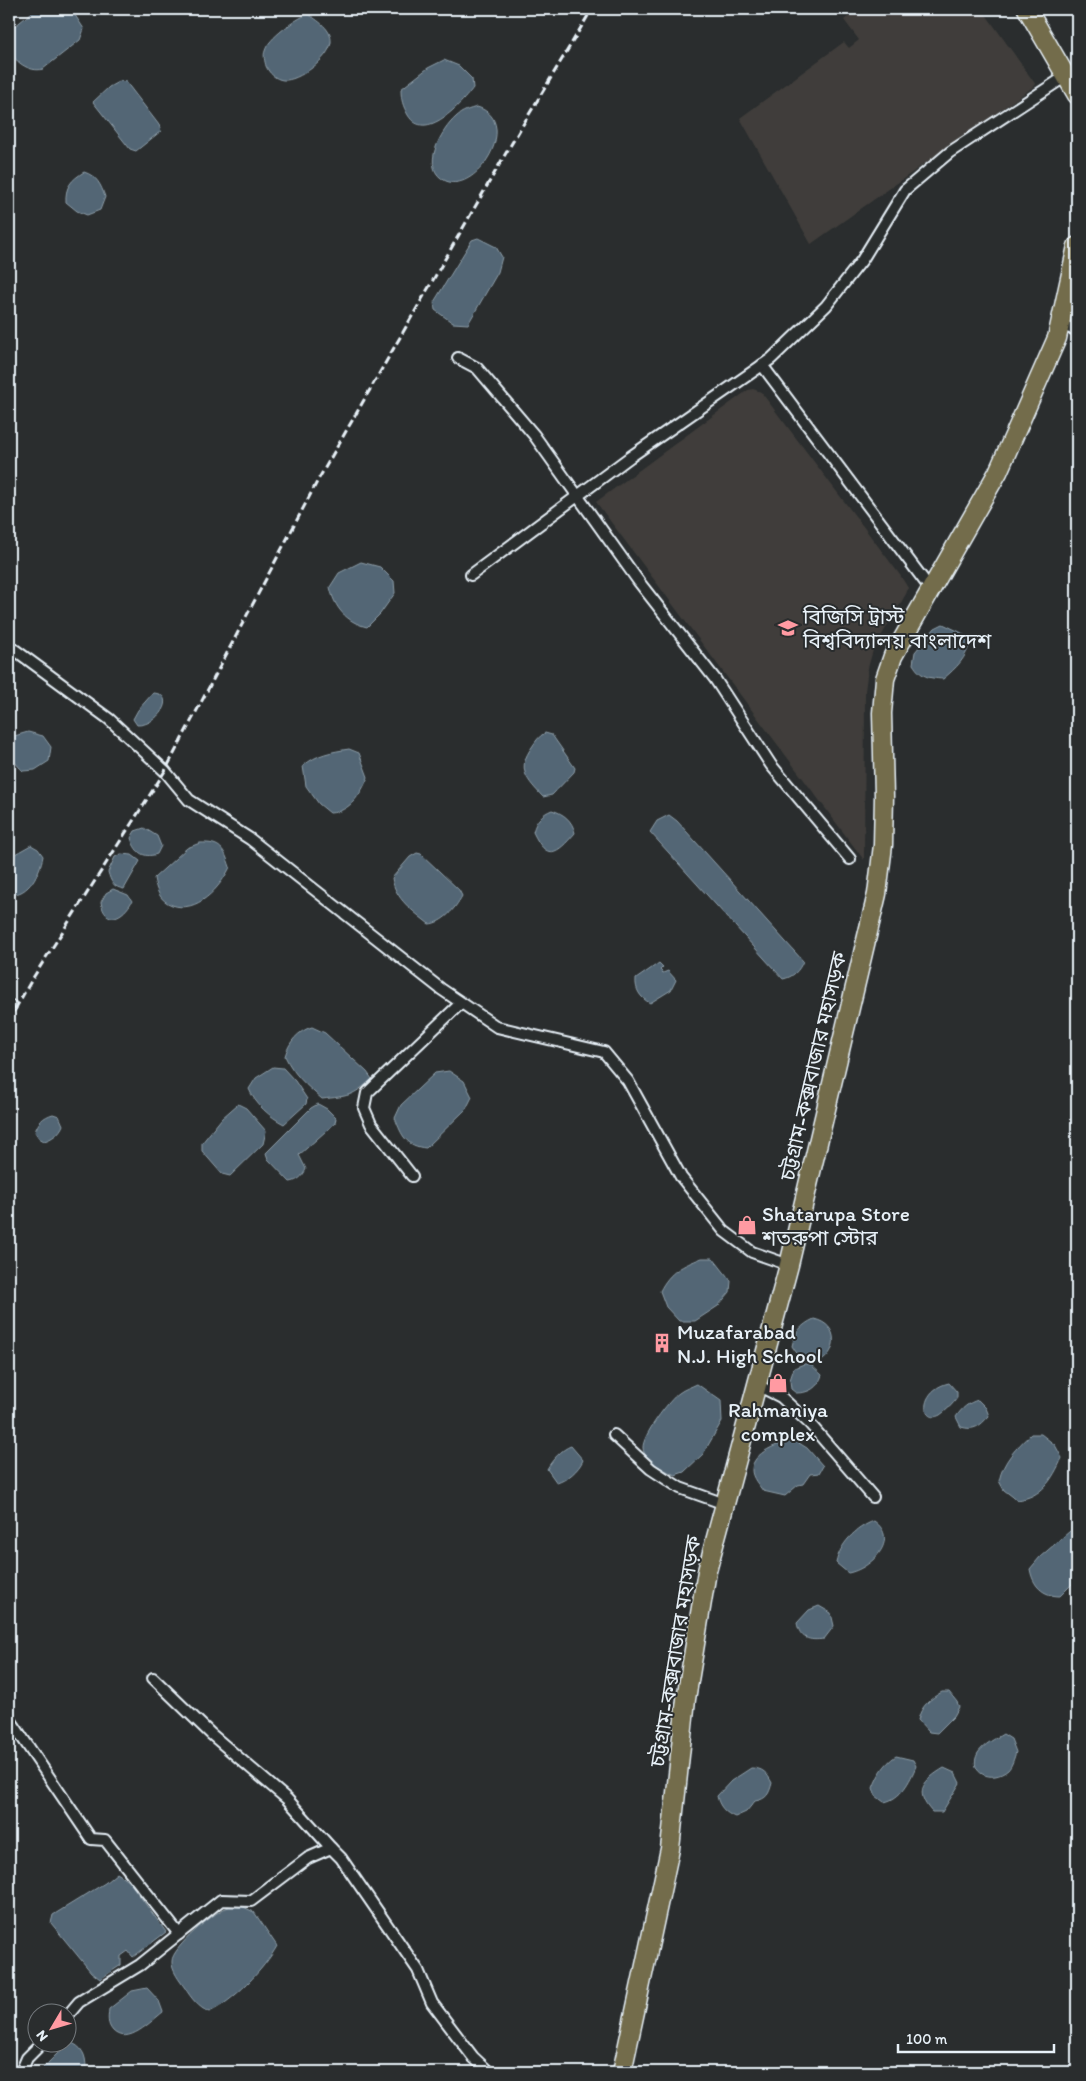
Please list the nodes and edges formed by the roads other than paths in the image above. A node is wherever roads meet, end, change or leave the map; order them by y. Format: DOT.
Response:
graph roads {
  1 [pos="1027,9"];
  2 [pos="1066,76"];
  3 [pos="1077,95"];
  4 [pos="1077,246"];
  5 [pos="1060,325"];
  6 [pos="1077,330"];
  7 [pos="458,358"];
  8 [pos="762,365"];
  9 [pos="576,496"];
  10 [pos="471,575"];
  11 [pos="932,591"];
  12 [pos="9,648"];
  13 [pos="850,859"];
  14 [pos="461,1003"];
  15 [pos="412,1176"];
  16 [pos="789,1265"];
  17 [pos="757,1385"];
  18 [pos="614,1435"];
  19 [pos="873,1497"];
  20 [pos="725,1504"];
  21 [pos="153,1678"];
  22 [pos="9,1718"];
  23 [pos="332,1848"];
  24 [pos="179,1934"];
  25 [pos="77,2004"];
  26 [pos="31,2054"];
  27 [pos="21,2072"];
  28 [pos="489,2072"];
  29 [pos="622,2072"];
  1 -- 2 [label="highway"];
  2 -- 3 [label="highway"];
  2 -- 8 [label="street"];
  4 -- 5 [label="highway, চট্টগ্রাম-কক্সবাজার মহাসড়ক"];
  5 -- 6 [label="street"];
  5 -- 11 [label="highway, চট্টগ্রাম-কক্সবাজার মহাসড়ক"];
  7 -- 9 [label="street"];
  8 -- 9 [label="street"];
  8 -- 11 [label="street"];
  9 -- 10 [label="street"];
  9 -- 13 [label="street"];
  11 -- 16 [label="highway, চট্টগ্রাম-কক্সবাজার মহাসড়ক"];
  12 -- 14 [label="street"];
  14 -- 15 [label="street"];
  14 -- 16 [label="street"];
  16 -- 17 [label="highway, চট্টগ্রাম-কক্সবাজার মহাসড়ক"];
  17 -- 19 [label="street"];
  17 -- 20 [label="highway, চট্টগ্রাম-কক্সবাজার মহাসড়ক"];
  18 -- 20 [label="street"];
  20 -- 29 [label="highway, চট্টগ্রাম-কক্সবাজার মহাসড়ক"];
  21 -- 23 [label="street"];
  22 -- 24 [label="street"];
  23 -- 24 [label="street"];
  23 -- 28 [label="street"];
  24 -- 25 [label="street"];
  26 -- 27 [label="street"];
}
